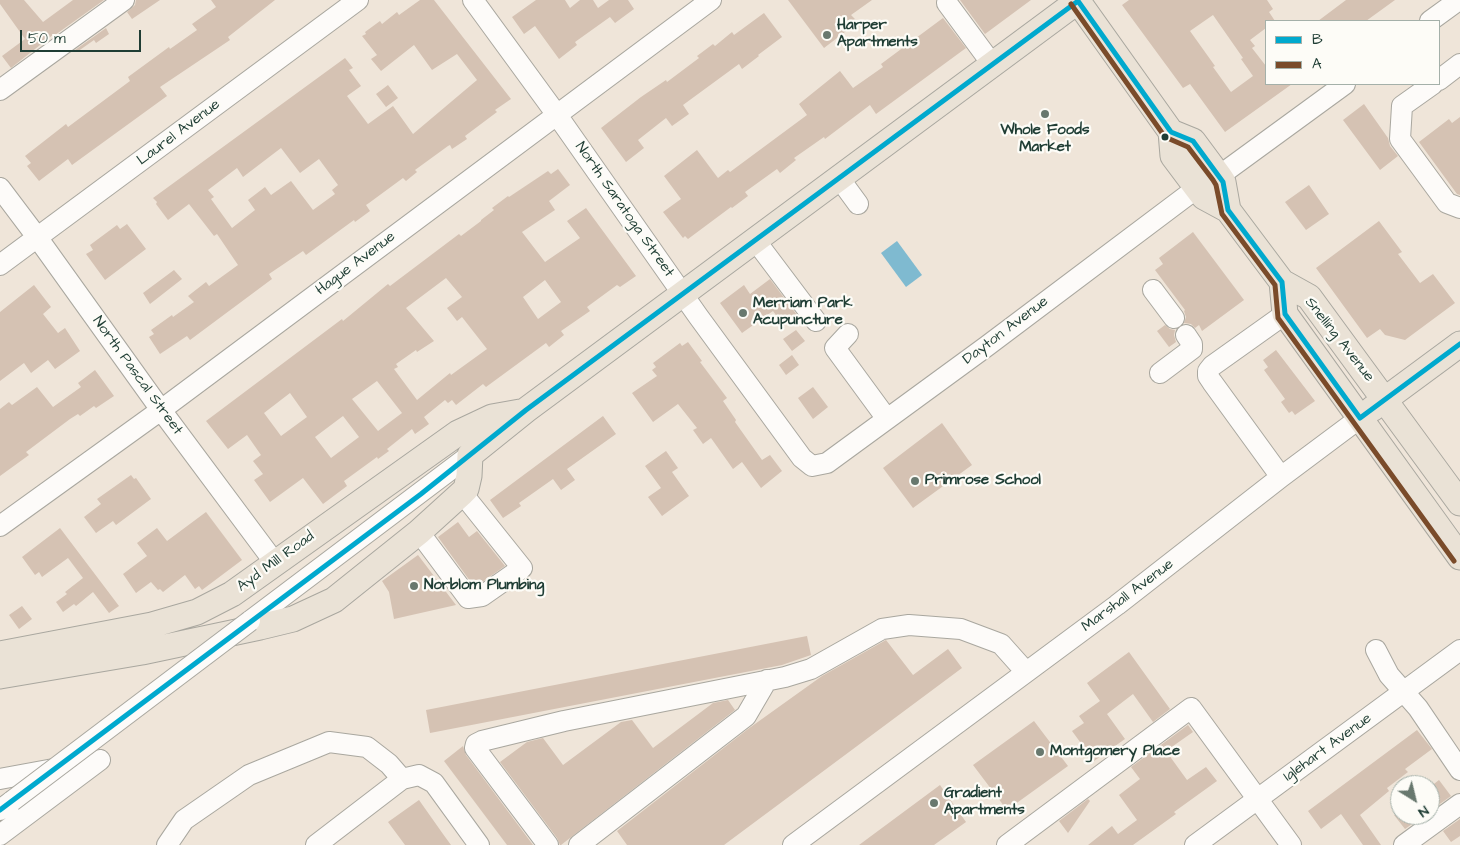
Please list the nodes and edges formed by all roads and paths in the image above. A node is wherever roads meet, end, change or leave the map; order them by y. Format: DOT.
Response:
graph roads {
  1 [pos="124,0"];
  2 [pos="358,0"];
  3 [pos="473,0"];
  4 [pos="711,0"];
  5 [pos="1078,0"];
  6 [pos="1459,0"];
  7 [pos="947,3"];
  8 [pos="1431,20"];
  9 [pos="992,64"];
  10 [pos="1460,64"];
  11 [pos="1440,79"];
  12 [pos="1344,85"];
  13 [pos="1432,85"];
  14 [pos="0,90"];
  15 [pos="556,115"];
  16 [pos="1172,132"];
  17 [pos="1219,176"];
  18 [pos="838,178"];
  19 [pos="0,188"];
  20 [pos="1197,188"];
  21 [pos="858,204"];
  22 [pos="1460,208"];
  23 [pos="1228,210"];
  24 [pos="38,237"];
  25 [pos="755,240"];
  26 [pos="0,265"];
  27 [pos="1282,282"];
  28 [pos="1154,290"];
  29 [pos="683,294"];
  30 [pos="1285,314"];
  31 [pos="1174,318"];
  32 [pos="816,321"];
  33 [pos="848,334"];
  34 [pos="1186,334"];
  35 [pos="1460,344"];
  36 [pos="1160,373"];
  37 [pos="1385,399"];
  38 [pos="160,410"];
  39 [pos="526,410"];
  40 [pos="1360,418"];
  41 [pos="887,419"];
  42 [pos="470,455"];
  43 [pos="812,466"];
  44 [pos="1281,477"];
  45 [pos="462,493"];
  46 [pos="1460,503"];
  47 [pos="0,526"];
  48 [pos="419,532"];
  49 [pos="1460,556"];
  50 [pos="274,563"];
  51 [pos="1376,650"];
  52 [pos="1460,650"];
  53 [pos="0,654"];
  54 [pos="1026,672"];
  55 [pos="0,676"];
  56 [pos="767,680"];
  57 [pos="1404,692"];
  58 [pos="1460,770"];
  59 [pos="410,777"];
  60 [pos="0,780"];
  61 [pos="1257,799"];
  62 [pos="1460,804"];
  63 [pos="6,806"];
  64 [pos="0,835"];
  65 [pos="801,843"];
  66 [pos="167,845"];
  67 [pos="316,845"];
  68 [pos="479,845"];
  69 [pos="548,845"];
  70 [pos="579,845"];
  71 [pos="1007,845"];
  72 [pos="1195,845"];
  73 [pos="1291,845"];
  74 [pos="1404,845"];
  1 -- 14 [label="street"];
  2 -- 24 [label="street, Laurel Avenue"];
  3 -- 15 [label="street, North Saratoga Street"];
  4 -- 15 [label="street, Hague Avenue"];
  5 -- 9 [label="main road"];
  5 -- 16 [label="main road, Snelling Avenue"];
  6 -- 8 [label="street"];
  7 -- 9 [label="street"];
  9 -- 18 [label="main road"];
  10 -- 11 [label="street"];
  12 -- 17 [label="street"];
  13 -- 22 [label="street"];
  15 -- 29 [label="street, North Saratoga Street"];
  15 -- 38 [label="street, Hague Avenue"];
  16 -- 17 [label="main road, Snelling Avenue"];
  16 -- 20 [label="main road, Snelling Avenue"];
  17 -- 23 [label="main road, Snelling Avenue"];
  18 -- 21 [label="street"];
  18 -- 25 [label="main road"];
  19 -- 24 [label="street, North Pascal Street"];
  20 -- 23 [label="main road, Snelling Avenue"];
  20 -- 41 [label="street, Dayton Avenue"];
  23 -- 27 [label="main road, Snelling Avenue"];
  24 -- 26 [label="street, Laurel Avenue"];
  24 -- 38 [label="street, North Pascal Street"];
  25 -- 29 [label="main road"];
  25 -- 32 [label="street"];
  27 -- 30 [label="main road, Snelling Avenue"];
  27 -- 37 [label="main road, Snelling Avenue"];
  28 -- 31 [label="street"];
  29 -- 39 [label="main road"];
  29 -- 43 [label="street, North Saratoga Street"];
  30 -- 40 [label="main road, Snelling Avenue"];
  30 -- 44 [label="street"];
  33 -- 41 [label="street"];
  34 -- 36 [label="street"];
  35 -- 37 [label="main road, Marshall Avenue"];
  37 -- 40 [label="main road, Marshall Avenue"];
  37 -- 46 [label="main road, Snelling Avenue"];
  38 -- 47 [label="street, Hague Avenue"];
  38 -- 50 [label="street, North Pascal Street"];
  39 -- 42 [label="main road"];
  39 -- 50 [label="main road, Ayd Mill Road"];
  40 -- 44 [label="street, Marshall Avenue"];
  40 -- 49 [label="main road, Snelling Avenue"];
  41 -- 43 [label="street, Dayton Avenue"];
  42 -- 45 [label="main road"];
  42 -- 63 [label="street, bridge"];
  44 -- 54 [label="street, Marshall Avenue"];
  45 -- 48 [label="main road"];
  45 -- 48 [label="street"];
  48 -- 55 [label="main road"];
  50 -- 53 [label="main road, Ayd Mill Road"];
  51 -- 57 [label="street"];
  52 -- 57 [label="street, Iglehart Avenue"];
  54 -- 56 [label="street"];
  54 -- 65 [label="street, Marshall Avenue"];
  56 -- 69 [label="street"];
  56 -- 70 [label="street"];
  57 -- 58 [label="street"];
  57 -- 61 [label="street, Iglehart Avenue"];
  59 -- 66 [label="street"];
  59 -- 67 [label="street"];
  59 -- 68 [label="street"];
  60 -- 64 [label="street"];
  61 -- 71 [label="street"];
  61 -- 72 [label="street, Iglehart Avenue"];
  61 -- 73 [label="street"];
  62 -- 74 [label="street"];
}
